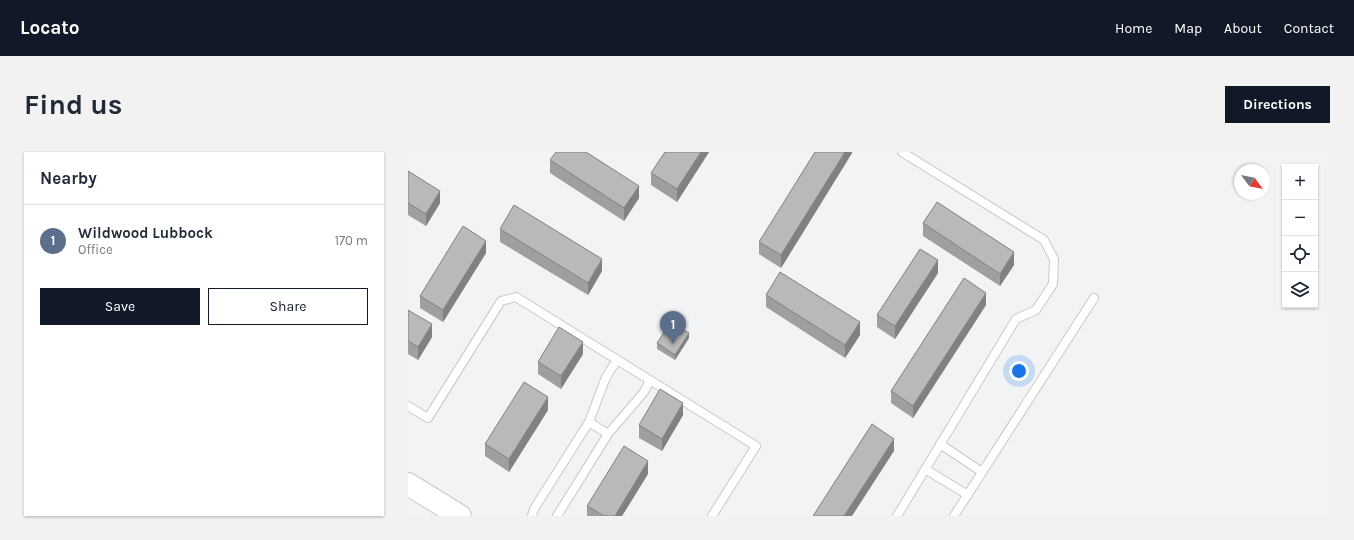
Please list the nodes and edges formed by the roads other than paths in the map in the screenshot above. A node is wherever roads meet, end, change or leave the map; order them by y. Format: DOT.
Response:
graph roads {
  1 [pos="902,152"];
  2 [pos="1094,298"];
  3 [pos="617,360"];
  4 [pos="650,380"];
  5 [pos="408,406"];
  6 [pos="589,422"];
  7 [pos="608,434"];
  8 [pos="940,444"];
  9 [pos="925,469"];
  10 [pos="982,472"];
  11 [pos="408,484"];
  12 [pos="968,494"];
  13 [pos="460,516"];
  14 [pos="532,516"];
  15 [pos="557,516"];
  16 [pos="712,516"];
  17 [pos="897,516"];
  18 [pos="954,516"];
  1 -- 8 [label="lane"];
  2 -- 10 [label="lane"];
  3 -- 4 [label="lane"];
  3 -- 5 [label="lane"];
  3 -- 6 [label="lane"];
  4 -- 7 [label="lane"];
  4 -- 16 [label="lane"];
  6 -- 7 [label="lane"];
  6 -- 14 [label="lane"];
  7 -- 15 [label="lane"];
  8 -- 9 [label="lane"];
  8 -- 10 [label="lane"];
  9 -- 12 [label="lane"];
  9 -- 17 [label="lane"];
  10 -- 12 [label="lane"];
  11 -- 13 [label="main road"];
  12 -- 18 [label="lane"];
}
